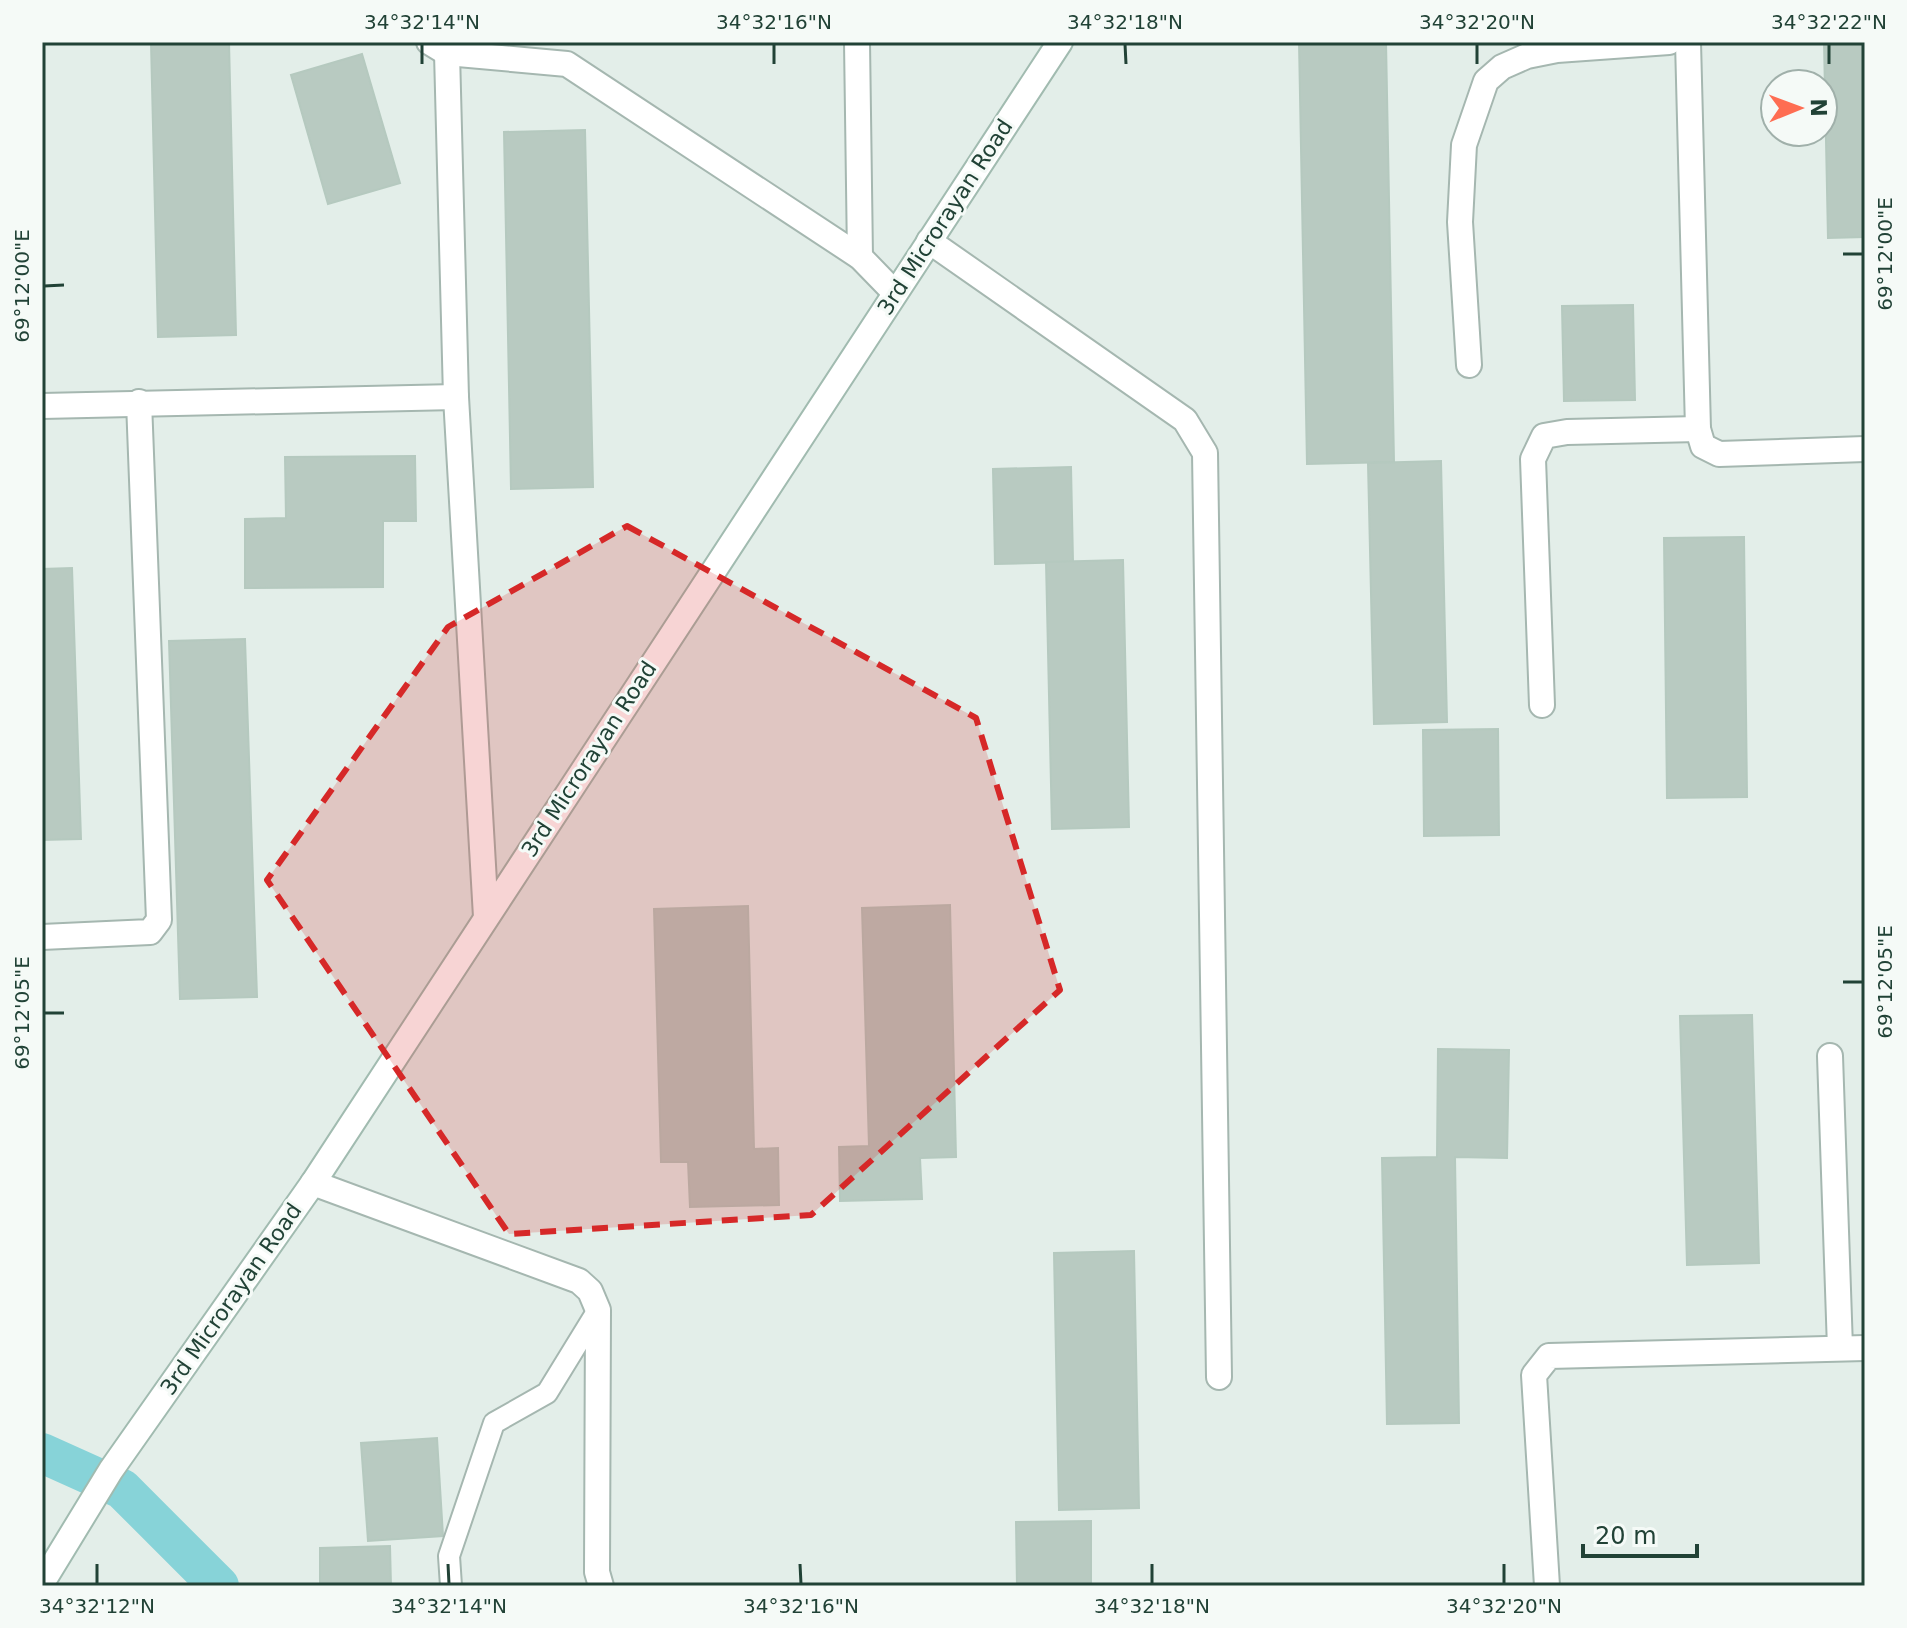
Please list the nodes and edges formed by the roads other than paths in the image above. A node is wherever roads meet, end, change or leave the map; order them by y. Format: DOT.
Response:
graph roads {
  1 [pos="857,42"];
  2 [pos="1060,42"];
  3 [pos="1669,42"];
  4 [pos="1688,42"];
  5 [pos="438,48"];
  6 [pos="567,53"];
  7 [pos="929,241"];
  8 [pos="860,257"];
  9 [pos="895,293"];
  10 [pos="1469,365"];
  11 [pos="456,397"];
  12 [pos="139,402"];
  13 [pos="42,406"];
  14 [pos="1698,429"];
  15 [pos="1865,449"];
  16 [pos="1542,705"];
  17 [pos="486,917"];
  18 [pos="42,937"];
  19 [pos="1830,1056"];
  20 [pos="313,1183"];
  21 [pos="598,1310"];
  22 [pos="1840,1348"];
  23 [pos="1865,1348"];
  24 [pos="1219,1377"];
  25 [pos="42,1583"];
  26 [pos="451,1586"];
  27 [pos="601,1586"];
  28 [pos="1547,1586"];
  1 -- 8 [label="street"];
  2 -- 7 [label="street, 3rd Microrayan Road"];
  3 -- 10 [label="street"];
  4 -- 14 [label="street"];
  5 -- 6 [label="street"];
  5 -- 11 [label="street"];
  6 -- 8 [label="street"];
  7 -- 9 [label="street, 3rd Microrayan Road"];
  7 -- 24 [label="street"];
  8 -- 9 [label="street"];
  9 -- 17 [label="street, 3rd Microrayan Road"];
  11 -- 12 [label="street"];
  11 -- 17 [label="street"];
  12 -- 13 [label="street"];
  12 -- 18 [label="street"];
  14 -- 15 [label="street"];
  14 -- 16 [label="street"];
  17 -- 20 [label="street, 3rd Microrayan Road"];
  19 -- 22 [label="street"];
  20 -- 21 [label="street"];
  20 -- 25 [label="street, 3rd Microrayan Road"];
  21 -- 26 [label="lane"];
  21 -- 27 [label="street"];
  22 -- 23 [label="street"];
  22 -- 28 [label="street"];
}
